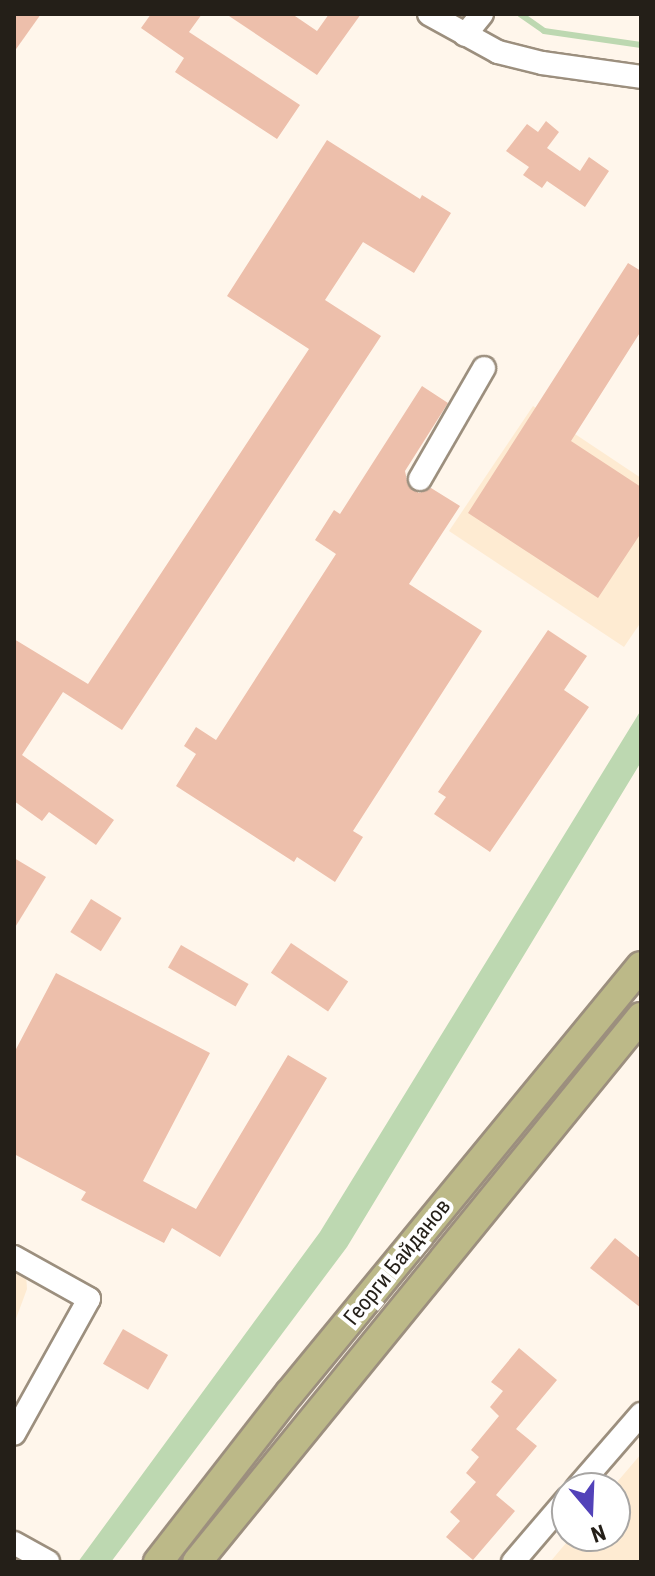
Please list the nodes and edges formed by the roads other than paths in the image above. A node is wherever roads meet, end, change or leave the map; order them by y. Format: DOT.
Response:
graph roads {
  1 [pos="429,14"];
  2 [pos="482,14"];
  3 [pos="465,35"];
  4 [pos="641,77"];
  5 [pos="484,368"];
  6 [pos="420,479"];
  7 [pos="641,966"];
  8 [pos="641,1017"];
  9 [pos="14,1257"];
  10 [pos="641,1414"];
  11 [pos="14,1434"];
  12 [pos="591,1472"];
  13 [pos="551,1518"];
  14 [pos="14,1543"];
  15 [pos="48,1562"];
  16 [pos="158,1562"];
  17 [pos="197,1562"];
  18 [pos="513,1562"];
  1 -- 3 [label="street"];
  2 -- 3 [label="street"];
  3 -- 4 [label="street"];
  5 -- 6 [label="street"];
  7 -- 16 [label="main road, Георги Байданов"];
  8 -- 17 [label="main road, Георги Байданов"];
  9 -- 11 [label="street"];
  10 -- 12 [label="street"];
  13 -- 18 [label="street"];
  14 -- 15 [label="street"];
}
